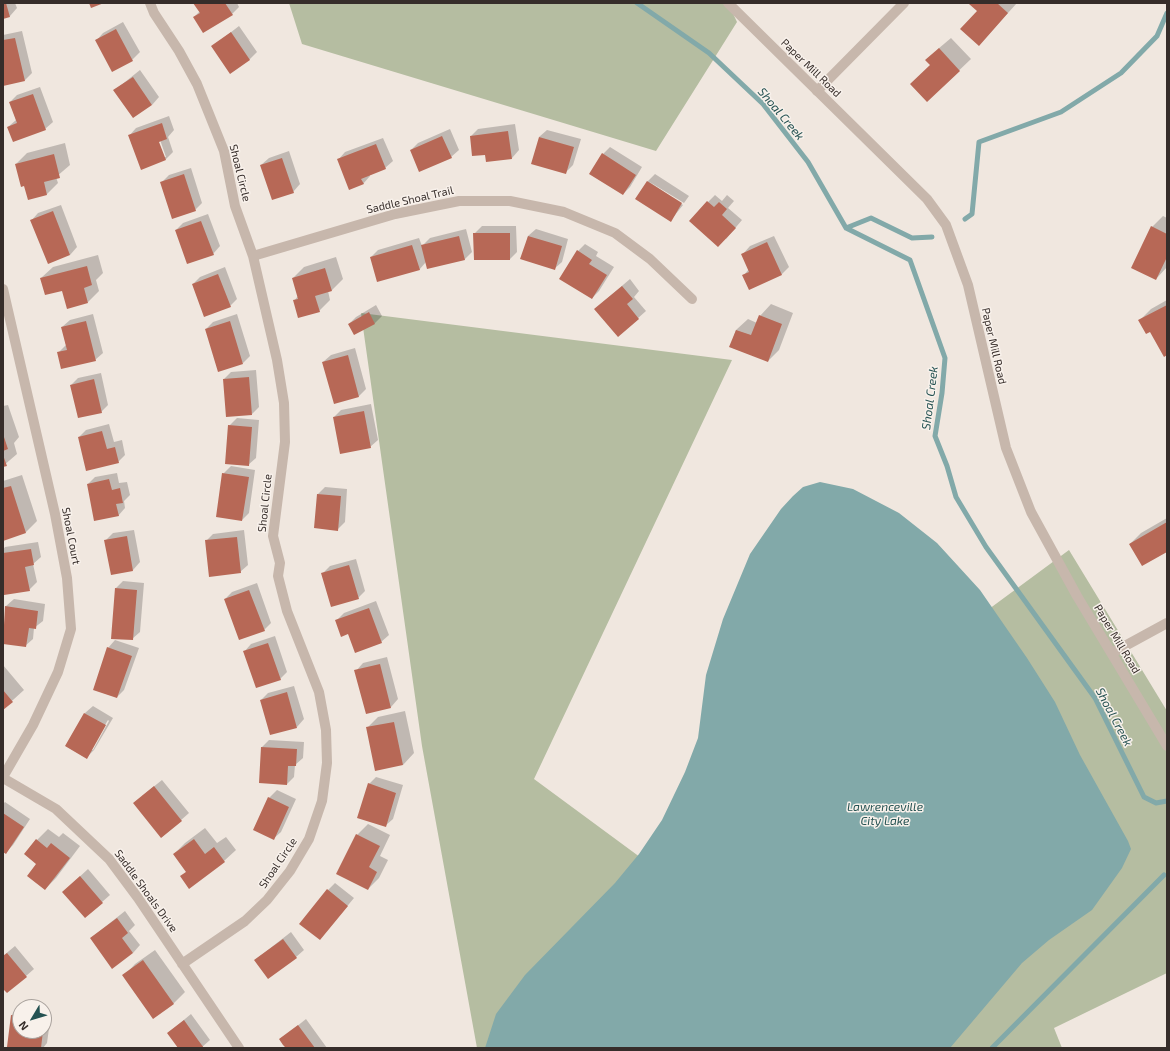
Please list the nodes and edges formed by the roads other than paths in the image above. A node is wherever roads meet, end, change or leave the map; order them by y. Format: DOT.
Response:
graph roads {
  1 [pos="150,3"];
  2 [pos="728,3"];
  3 [pos="904,3"];
  4 [pos="818,91"];
  5 [pos="253,256"];
  6 [pos="3,289"];
  7 [pos="692,299"];
  8 [pos="1167,623"];
  9 [pos="1112,653"];
  10 [pos="1167,746"];
  11 [pos="3,777"];
  12 [pos="182,964"];
  13 [pos="239,1048"];
  1 -- 5 [label="street, Shoal Circle"];
  2 -- 4 [label="street, Paper Mill Road"];
  3 -- 4 [label="street"];
  4 -- 9 [label="street, Paper Mill Road"];
  5 -- 7 [label="street, Saddle Shoal Trail"];
  5 -- 12 [label="street, Shoal Circle"];
  6 -- 11 [label="street, Shoal Court"];
  8 -- 9 [label="street"];
  9 -- 10 [label="street, Paper Mill Road"];
  11 -- 12 [label="street, Saddle Shoals Drive"];
  12 -- 13 [label="street, Saddle Shoals Drive"];
}
